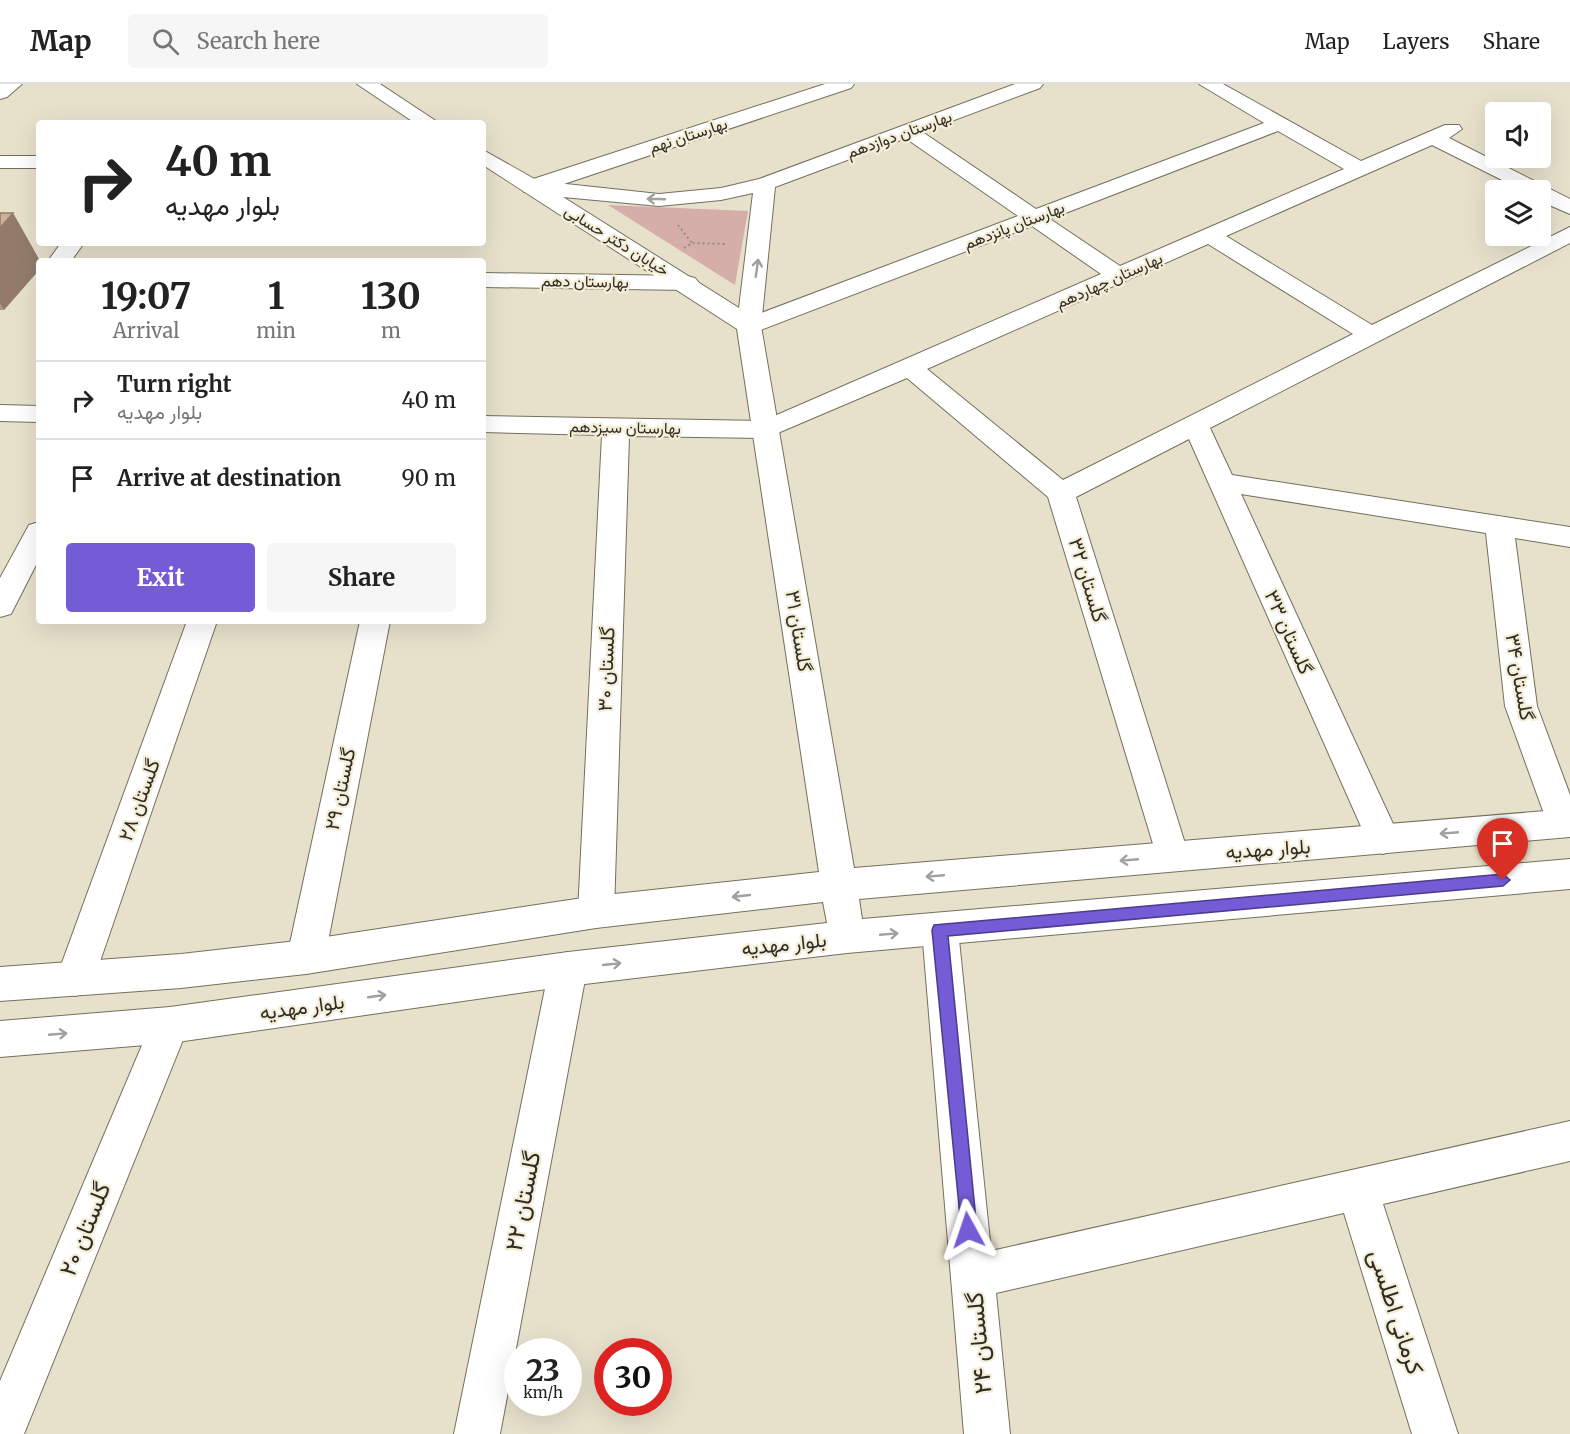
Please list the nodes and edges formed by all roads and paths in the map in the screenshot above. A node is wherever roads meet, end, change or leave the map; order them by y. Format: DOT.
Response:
graph roads {
  1 [pos="12,84"];
  2 [pos="367,84"];
  3 [pos="844,84"];
  4 [pos="1033,84"];
  5 [pos="1209,84"];
  6 [pos="0,93"];
  7 [pos="424,120"];
  8 [pos="1279,124"];
  9 [pos="908,131"];
  10 [pos="0,162"];
  11 [pos="36,162"];
  12 [pos="493,168"];
  13 [pos="1360,169"];
  14 [pos="1521,180"];
  15 [pos="765,184"];
  16 [pos="532,187"];
  17 [pos="1551,197"];
  18 [pos="1570,207"];
  19 [pos="1036,217"];
  20 [pos="1570,234"];
  21 [pos="1209,236"];
  22 [pos="71,246"];
  23 [pos="61,258"];
  24 [pos="1119,275"];
  25 [pos="486,280"];
  26 [pos="687,283"];
  27 [pos="749,326"];
  28 [pos="1371,335"];
  29 [pos="910,367"];
  30 [pos="0,413"];
  31 [pos="36,414"];
  32 [pos="486,424"];
  33 [pos="1196,425"];
  34 [pos="616,426"];
  35 [pos="766,430"];
  36 [pos="1221,482"];
  37 [pos="1061,493"];
  38 [pos="1499,525"];
  39 [pos="1570,537"];
  40 [pos="36,538"];
  41 [pos="0,606"];
  42 [pos="201,624"];
  43 [pos="374,624"];
  44 [pos="1567,823"];
  45 [pos="1383,839"];
  46 [pos="1172,856"];
  47 [pos="1570,874"];
  48 [pos="838,885"];
  49 [pos="596,912"];
  50 [pos="940,930"];
  51 [pos="847,937"];
  52 [pos="306,957"];
  53 [pos="568,969"];
  54 [pos="75,979"];
  55 [pos="0,984"];
  56 [pos="170,1025"];
  57 [pos="0,1039"];
  58 [pos="1570,1141"];
  59 [pos="1357,1189"];
  60 [pos="972,1277"];
  61 [pos="1,1434"];
  62 [pos="477,1434"];
  63 [pos="987,1434"];
  64 [pos="1435,1434"];
  1 -- 6 [label="street"];
  2 -- 7 [label="street"];
  3 -- 16 [label="street, بهارستان نهم"];
  4 -- 9 [label="street, بهارستان دوازدهم"];
  5 -- 8 [label="street"];
  8 -- 13 [label="street"];
  8 -- 19 [label="street, بهارستان پانزدهم"];
  9 -- 15 [label="street, بهارستان دوازدهم"];
  9 -- 19 [label="street"];
  10 -- 11 [label="street"];
  12 -- 16 [label="street, خیابان دکتر حسابی"];
  13 -- 14 [label="street, بهارستان چهاردهم"];
  13 -- 21 [label="street, بهارستان چهاردهم"];
  15 -- 16 [label="street, بهارستان دوازدهم, one-way"];
  27 -- 15 [label="street, گلستان ۳۱, one-way"];
  16 -- 26 [label="street, خیابان دکتر حسابی"];
  17 -- 18 [label="street"];
  19 -- 24 [label="street"];
  19 -- 27 [label="street, بهارستان پانزدهم"];
  20 -- 28 [label="street"];
  21 -- 24 [label="street, بهارستان چهاردهم"];
  21 -- 28 [label="street"];
  22 -- 23 [label="street"];
  24 -- 29 [label="street, بهارستان چهاردهم"];
  25 -- 26 [label="street, بهارستان دهم"];
  26 -- 27 [label="street, خیابان دکتر حسابی"];
  27 -- 35 [label="street, گلستان ۳۱"];
  28 -- 33 [label="street"];
  29 -- 35 [label="street, بهارستان چهاردهم"];
  29 -- 37 [label="street"];
  30 -- 31 [label="street"];
  32 -- 34 [label="street, بهارستان سیزدهم"];
  33 -- 36 [label="street, گلستان ۳۳"];
  33 -- 37 [label="street"];
  34 -- 35 [label="street, بهارستان سیزدهم"];
  34 -- 49 [label="street, گلستان ۳۰"];
  35 -- 48 [label="street, گلستان ۳۱"];
  36 -- 38 [label="street"];
  36 -- 45 [label="street, گلستان ۳۳"];
  37 -- 46 [label="street, گلستان ۳۲"];
  38 -- 39 [label="street"];
  38 -- 44 [label="street, گلستان ۳۴"];
  40 -- 41 [label="street"];
  42 -- 54 [label="street, گلستان ۲۸"];
  43 -- 52 [label="street, گلستان ۲۹"];
  44 -- 45 [label="street, بلوار مهدیه, one-way"];
  45 -- 46 [label="street, بلوار مهدیه"];
  46 -- 48 [label="street, بلوار مهدیه, one-way"];
  47 -- 50 [label="street, بلوار مهدیه"];
  48 -- 49 [label="street, بلوار مهدیه, one-way"];
  48 -- 51 [label="street, گلستان ۳۱"];
  49 -- 52 [label="street, بلوار مهدیه"];
  51 -- 50 [label="street, بلوار مهدیه, one-way"];
  50 -- 60 [label="street, گلستان ۲۴"];
  53 -- 51 [label="street, بلوار مهدیه, one-way"];
  52 -- 54 [label="street, بلوار مهدیه"];
  56 -- 53 [label="street, بلوار مهدیه, one-way"];
  53 -- 62 [label="street, گلستان ۲۲"];
  54 -- 55 [label="street, بلوار مهدیه"];
  57 -- 56 [label="street, بلوار مهدیه, one-way"];
  56 -- 61 [label="street, گلستان ۲۰"];
  58 -- 59 [label="street"];
  59 -- 60 [label="street"];
  59 -- 64 [label="street, کرمانی اطلسی"];
  60 -- 63 [label="street, گلستان ۲۴"];
}
